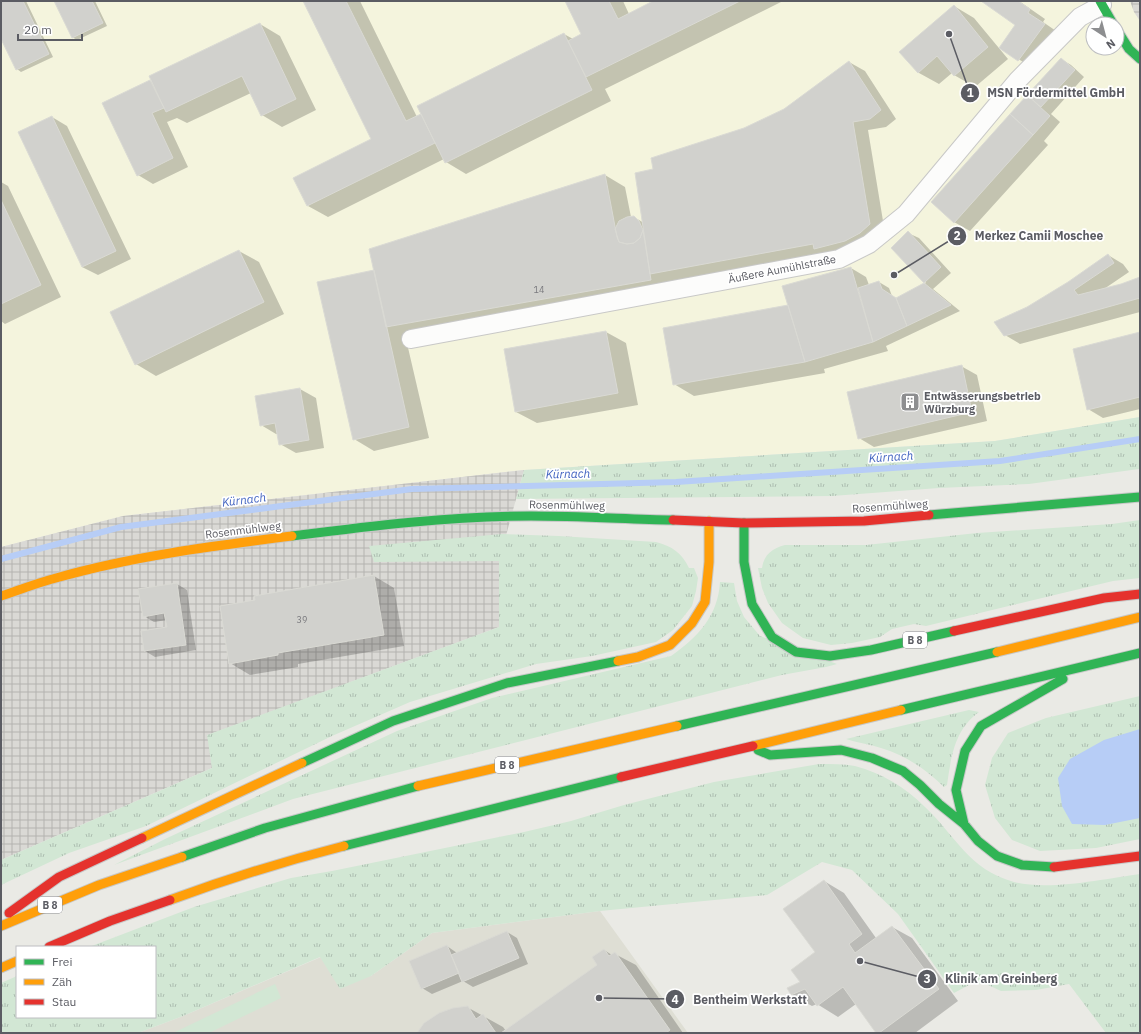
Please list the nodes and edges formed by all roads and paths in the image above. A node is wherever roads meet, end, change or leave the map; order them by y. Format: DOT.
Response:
graph roads {
  1 [pos="1101,3"];
  2 [pos="1108,16"];
  3 [pos="1125,43"];
  4 [pos="1140,59"];
  5 [pos="411,339"];
  6 [pos="1140,497"];
  7 [pos="710,521"];
  8 [pos="744,523"];
  9 [pos="1140,594"];
  10 [pos="1,596"];
  11 [pos="1140,617"];
  12 [pos="1140,653"];
  13 [pos="1085,667"];
  14 [pos="749,747"];
  15 [pos="964,824"];
  16 [pos="1140,856"];
  17 [pos="1,918"];
  18 [pos="1,926"];
  19 [pos="51,946"];
  20 [pos="16,961"];
  21 [pos="1,968"];
  1 -- 2 [label="main road, Äußere Aumühlstraße"];
  1 -- 5 [label="street, Äußere Aumühlstraße"];
  3 -- 4 [label="main road"];
  6 -- 8 [label="main road, Rosenmühlweg"];
  7 -- 8 [label="main road, Rosenmühlweg"];
  7 -- 10 [label="main road, Rosenmühlweg"];
  7 -- 17 [label="main road, B 8"];
  8 -- 9 [label="main road, B 8"];
  11 -- 18 [label="main road, B 8"];
  12 -- 13 [label="main road"];
  13 -- 14 [label="main road"];
  13 -- 15 [label="main road"];
  14 -- 15 [label="main road"];
  14 -- 19 [label="main road"];
  15 -- 16 [label="main road"];
  20 -- 21 [label="main road"];
}
